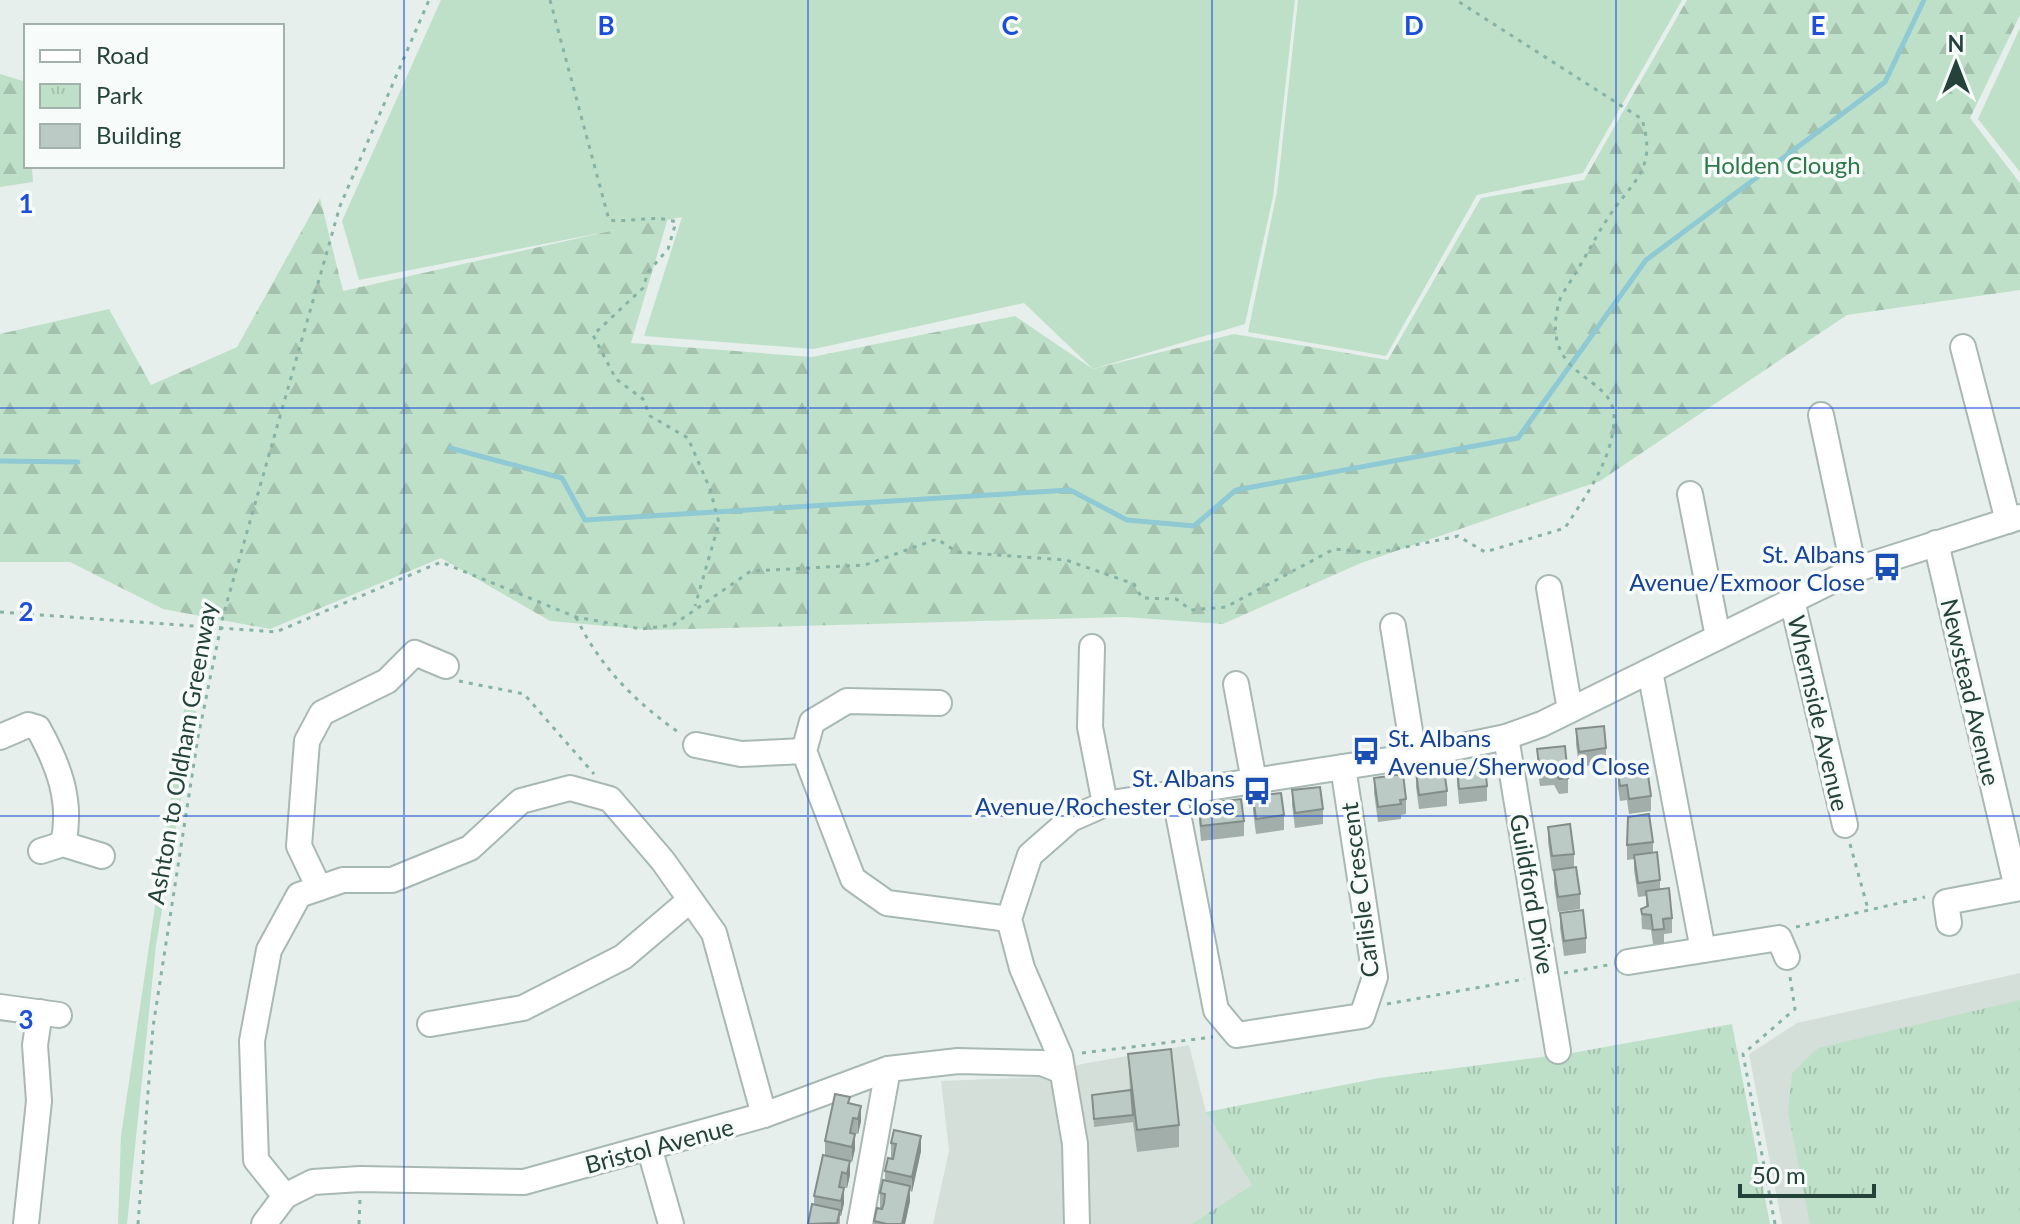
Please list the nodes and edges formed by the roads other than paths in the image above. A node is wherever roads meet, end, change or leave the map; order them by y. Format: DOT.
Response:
graph roads {
  1 [pos="1963,347"];
  2 [pos="1821,415"];
  3 [pos="1690,494"];
  4 [pos="2014,519"];
  5 [pos="1936,543"];
  6 [pos="1854,570"];
  7 [pos="1549,588"];
  8 [pos="1792,600"];
  9 [pos="1393,626"];
  10 [pos="1718,637"];
  11 [pos="1092,647"];
  12 [pos="446,666"];
  13 [pos="1650,671"];
  14 [pos="1236,684"];
  15 [pos="939,703"];
  16 [pos="1570,710"];
  17 [pos="0,737"];
  18 [pos="1506,737"];
  19 [pos="696,745"];
  20 [pos="804,751"];
  21 [pos="1414,756"];
  22 [pos="1343,767"];
  23 [pos="1254,781"];
  24 [pos="1174,793"];
  25 [pos="1105,804"];
  26 [pos="1845,825"];
  27 [pos="102,856"];
  28 [pos="319,888"];
  29 [pos="2018,888"];
  30 [pos="689,901"];
  31 [pos="1947,912"];
  32 [pos="1009,919"];
  33 [pos="1783,947"];
  34 [pos="1703,950"];
  35 [pos="1628,962"];
  36 [pos="0,1007"];
  37 [pos="430,1024"];
  38 [pos="1558,1051"];
  39 [pos="1061,1063"];
  40 [pos="888,1069"];
  41 [pos="764,1115"];
  42 [pos="649,1147"];
  43 [pos="285,1196"];
  44 [pos="26,1224"];
  45 [pos="264,1224"];
  46 [pos="671,1224"];
  47 [pos="860,1224"];
  48 [pos="1077,1224"];
  1 -- 4 [label="street"];
  2 -- 6 [label="street"];
  3 -- 10 [label="street"];
  4 -- 5 [label="street"];
  5 -- 6 [label="street"];
  5 -- 29 [label="street, Newstead Avenue"];
  6 -- 8 [label="street"];
  7 -- 16 [label="street"];
  8 -- 10 [label="street"];
  8 -- 26 [label="street, Whernside Avenue"];
  9 -- 21 [label="street"];
  10 -- 13 [label="street"];
  11 -- 25 [label="street"];
  12 -- 28 [label="street"];
  13 -- 16 [label="street"];
  13 -- 34 [label="street"];
  14 -- 23 [label="street"];
  15 -- 20 [label="street"];
  16 -- 18 [label="street"];
  17 -- 27 [label="street"];
  18 -- 21 [label="street"];
  18 -- 38 [label="street, Guildford Drive"];
  19 -- 20 [label="street"];
  20 -- 32 [label="street"];
  21 -- 22 [label="street"];
  22 -- 23 [label="street"];
  22 -- 24 [label="street, Carlisle Crescent"];
  23 -- 24 [label="street"];
  24 -- 25 [label="street"];
  25 -- 32 [label="street"];
  28 -- 30 [label="street"];
  28 -- 43 [label="street"];
  29 -- 31 [label="street"];
  30 -- 37 [label="street"];
  30 -- 41 [label="street"];
  32 -- 39 [label="street"];
  33 -- 34 [label="street"];
  34 -- 35 [label="street"];
  36 -- 44 [label="street"];
  39 -- 40 [label="street, Bristol Avenue"];
  39 -- 48 [label="street"];
  40 -- 41 [label="street, Bristol Avenue"];
  40 -- 47 [label="street"];
  41 -- 42 [label="street, Bristol Avenue"];
  42 -- 43 [label="street, Bristol Avenue"];
  42 -- 46 [label="street"];
  43 -- 45 [label="street"];
}
